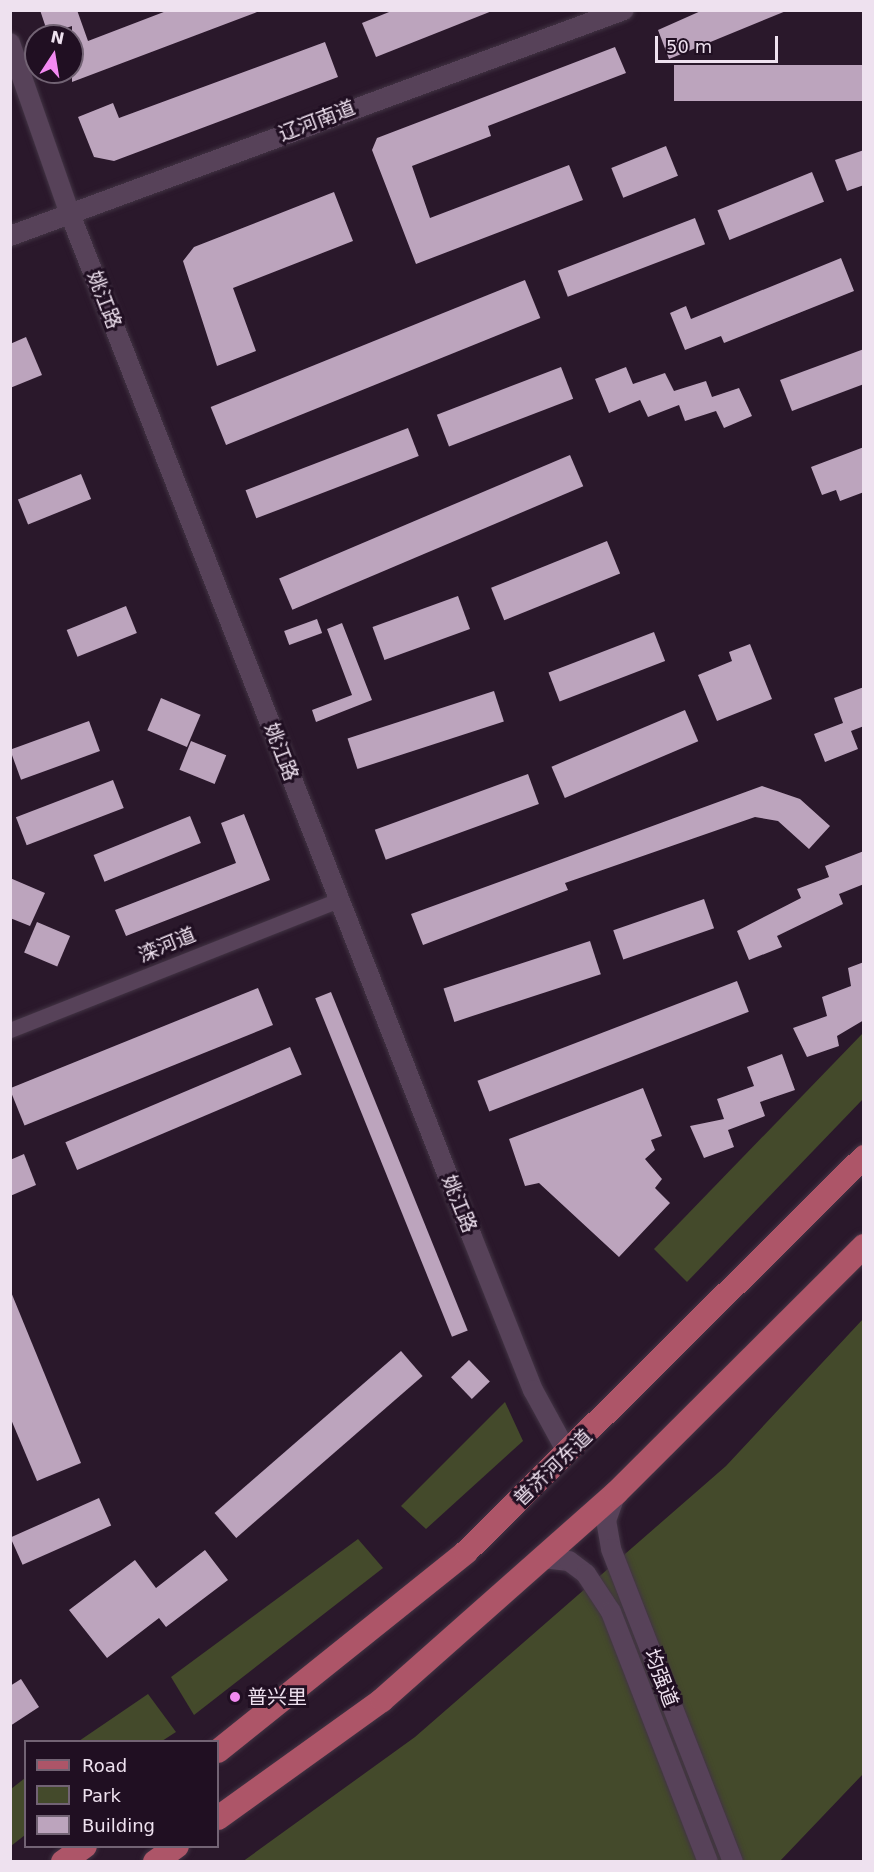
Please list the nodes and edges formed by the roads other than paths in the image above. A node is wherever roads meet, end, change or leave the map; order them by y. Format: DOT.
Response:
graph roads {
  1 [pos="624,10"];
  2 [pos="10,43"];
  3 [pos="70,214"];
  4 [pos="10,236"];
  5 [pos="339,900"];
  6 [pos="10,1030"];
  7 [pos="864,1157"];
  8 [pos="864,1246"];
  9 [pos="568,1454"];
  10 [pos="616,1494"];
  11 [pos="543,1558"];
  12 [pos="219,1750"];
  13 [pos="219,1817"];
  14 [pos="82,1848"];
  15 [pos="174,1848"];
  16 [pos="63,1862"];
  17 [pos="155,1862"];
  18 [pos="708,1862"];
  19 [pos="733,1862"];
  1 -- 3 [label="street, 辽河南道"];
  2 -- 3 [label="street, 姚江路"];
  3 -- 4 [label="street, 辽河南道"];
  3 -- 5 [label="street, 姚江路"];
  5 -- 6 [label="street, 滦河道"];
  5 -- 9 [label="street, 姚江路"];
  7 -- 9 [label="main road, 普济河东道"];
  8 -- 10 [label="main road"];
  9 -- 12 [label="main road, 普济河东道"];
  10 -- 11 [label="main road"];
  10 -- 19 [label="street, 均强道"];
  11 -- 13 [label="main road"];
  11 -- 18 [label="street, 均强道"];
  14 -- 16 [label="main road"];
  15 -- 17 [label="main road"];
}
